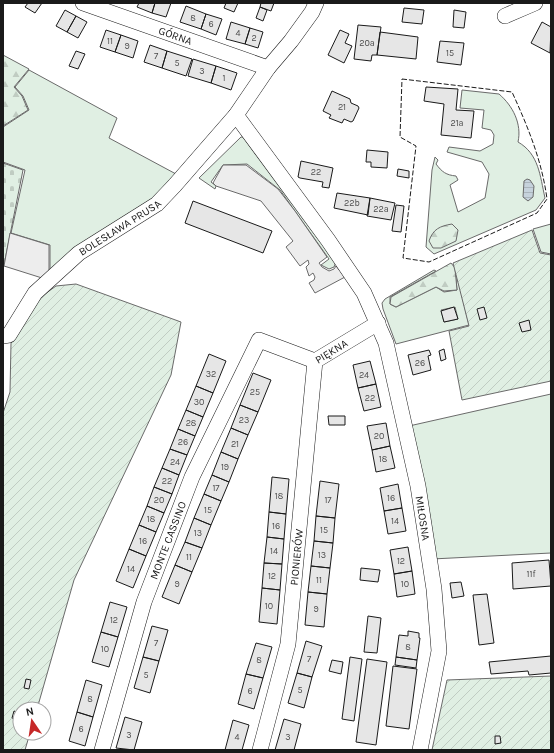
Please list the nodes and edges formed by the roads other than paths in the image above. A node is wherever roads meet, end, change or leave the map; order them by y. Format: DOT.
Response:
graph roads {
  1 [pos="83,3"];
  2 [pos="316,3"];
  3 [pos="536,3"];
  4 [pos="505,16"];
  5 [pos="268,68"];
  6 [pos="236,115"];
  7 [pos="378,323"];
  8 [pos="3,336"];
  9 [pos="259,340"];
  10 [pos="314,361"];
  11 [pos="102,750"];
  12 [pos="260,750"];
  13 [pos="420,750"];
  1 -- 5 [label="street, GÓRNA"];
  2 -- 5 [label="street, BOLESŁAWA PRUSA"];
  3 -- 4 [label="street"];
  5 -- 6 [label="street, BOLESŁAWA PRUSA"];
  6 -- 7 [label="street, MIŁOSNA"];
  6 -- 8 [label="street, BOLESŁAWA PRUSA"];
  7 -- 10 [label="street, PIĘKNA"];
  7 -- 13 [label="street, MIŁOSNA"];
  9 -- 10 [label="street, PIĘKNA"];
  9 -- 11 [label="street, MONTE CASSINO"];
  10 -- 12 [label="street, PIONIERÓW"];
}
